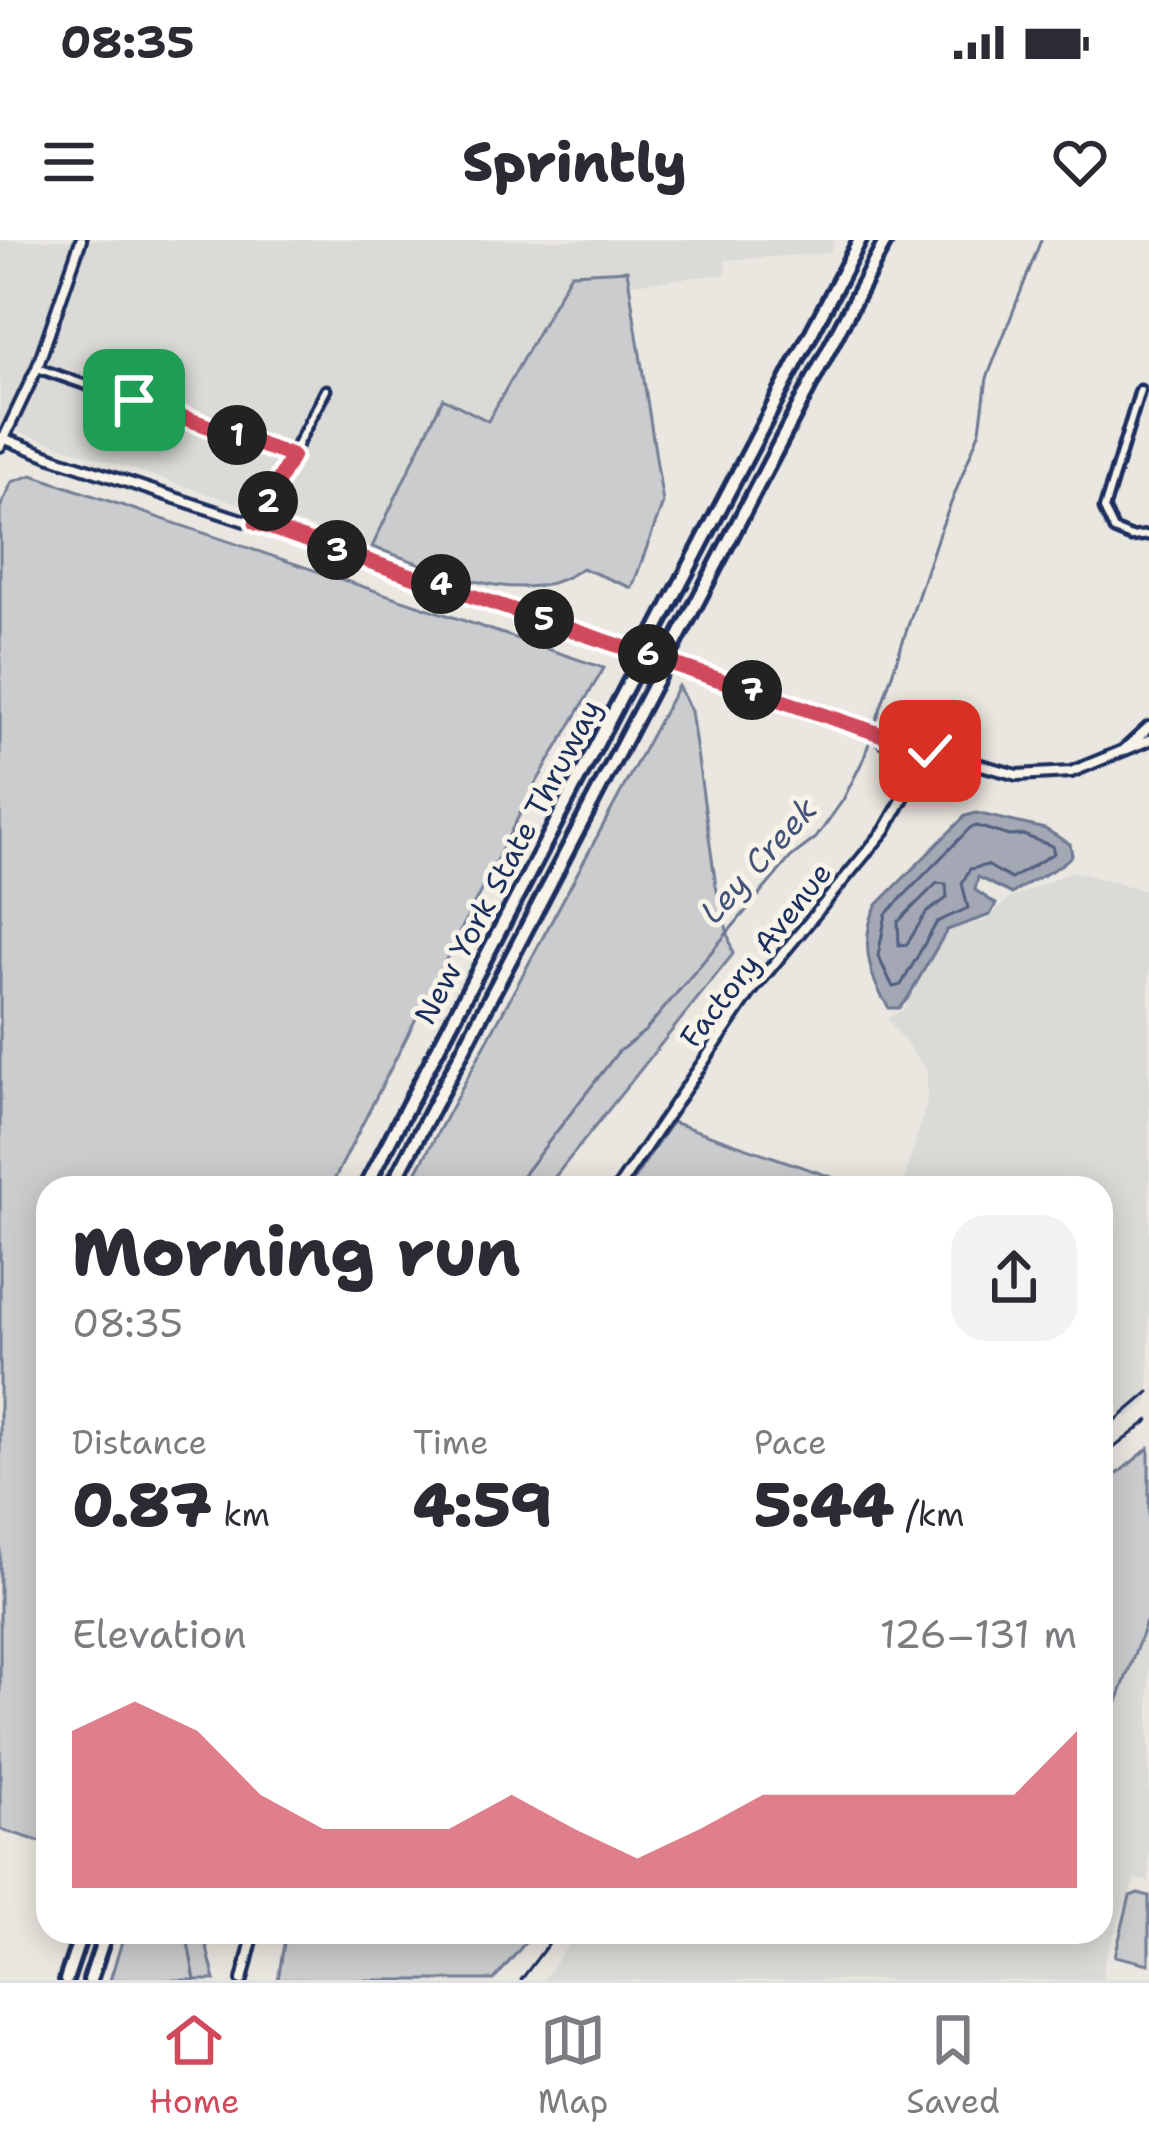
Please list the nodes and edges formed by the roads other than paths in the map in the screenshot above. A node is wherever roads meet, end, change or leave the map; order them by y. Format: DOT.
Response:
graph roads {
  1 [pos="81,240"];
  2 [pos="860,240"];
  3 [pos="886,240"];
  4 [pos="37,368"];
  5 [pos="326,389"];
  6 [pos="1140,390"];
  7 [pos="2,440"];
  8 [pos="292,456"];
  9 [pos="256,523"];
  10 [pos="1149,535"];
  11 [pos="1149,727"];
  12 [pos="887,739"];
  13 [pos="1149,740"];
  14 [pos="930,751"];
  15 [pos="1119,755"];
  16 [pos="904,797"];
  17 [pos="371,1176"];
  18 [pos="397,1176"];
  19 [pos="626,1176"];
  20 [pos="78,1944"];
  21 [pos="102,1944"];
  22 [pos="251,1944"];
  23 [pos="65,1980"];
  24 [pos="90,1980"];
  25 [pos="242,1980"];
  1 -- 4 [label="street"];
  2 -- 17 [label="highway, New York State Thruway"];
  3 -- 18 [label="highway, New York State Thruway"];
  4 -- 7 [label="street"];
  4 -- 8 [label="street"];
  5 -- 8 [label="street"];
  6 -- 10 [label="street"];
  7 -- 9 [label="street"];
  8 -- 9 [label="street"];
  9 -- 12 [label="street, bridge"];
  11 -- 15 [label="street"];
  12 -- 14 [label="street"];
  12 -- 16 [label="street"];
  13 -- 15 [label="street"];
  14 -- 15 [label="street"];
  14 -- 16 [label="street, Factory Avenue"];
  16 -- 19 [label="street, Factory Avenue"];
  20 -- 23 [label="highway"];
  21 -- 24 [label="highway"];
  22 -- 25 [label="street"];
}
